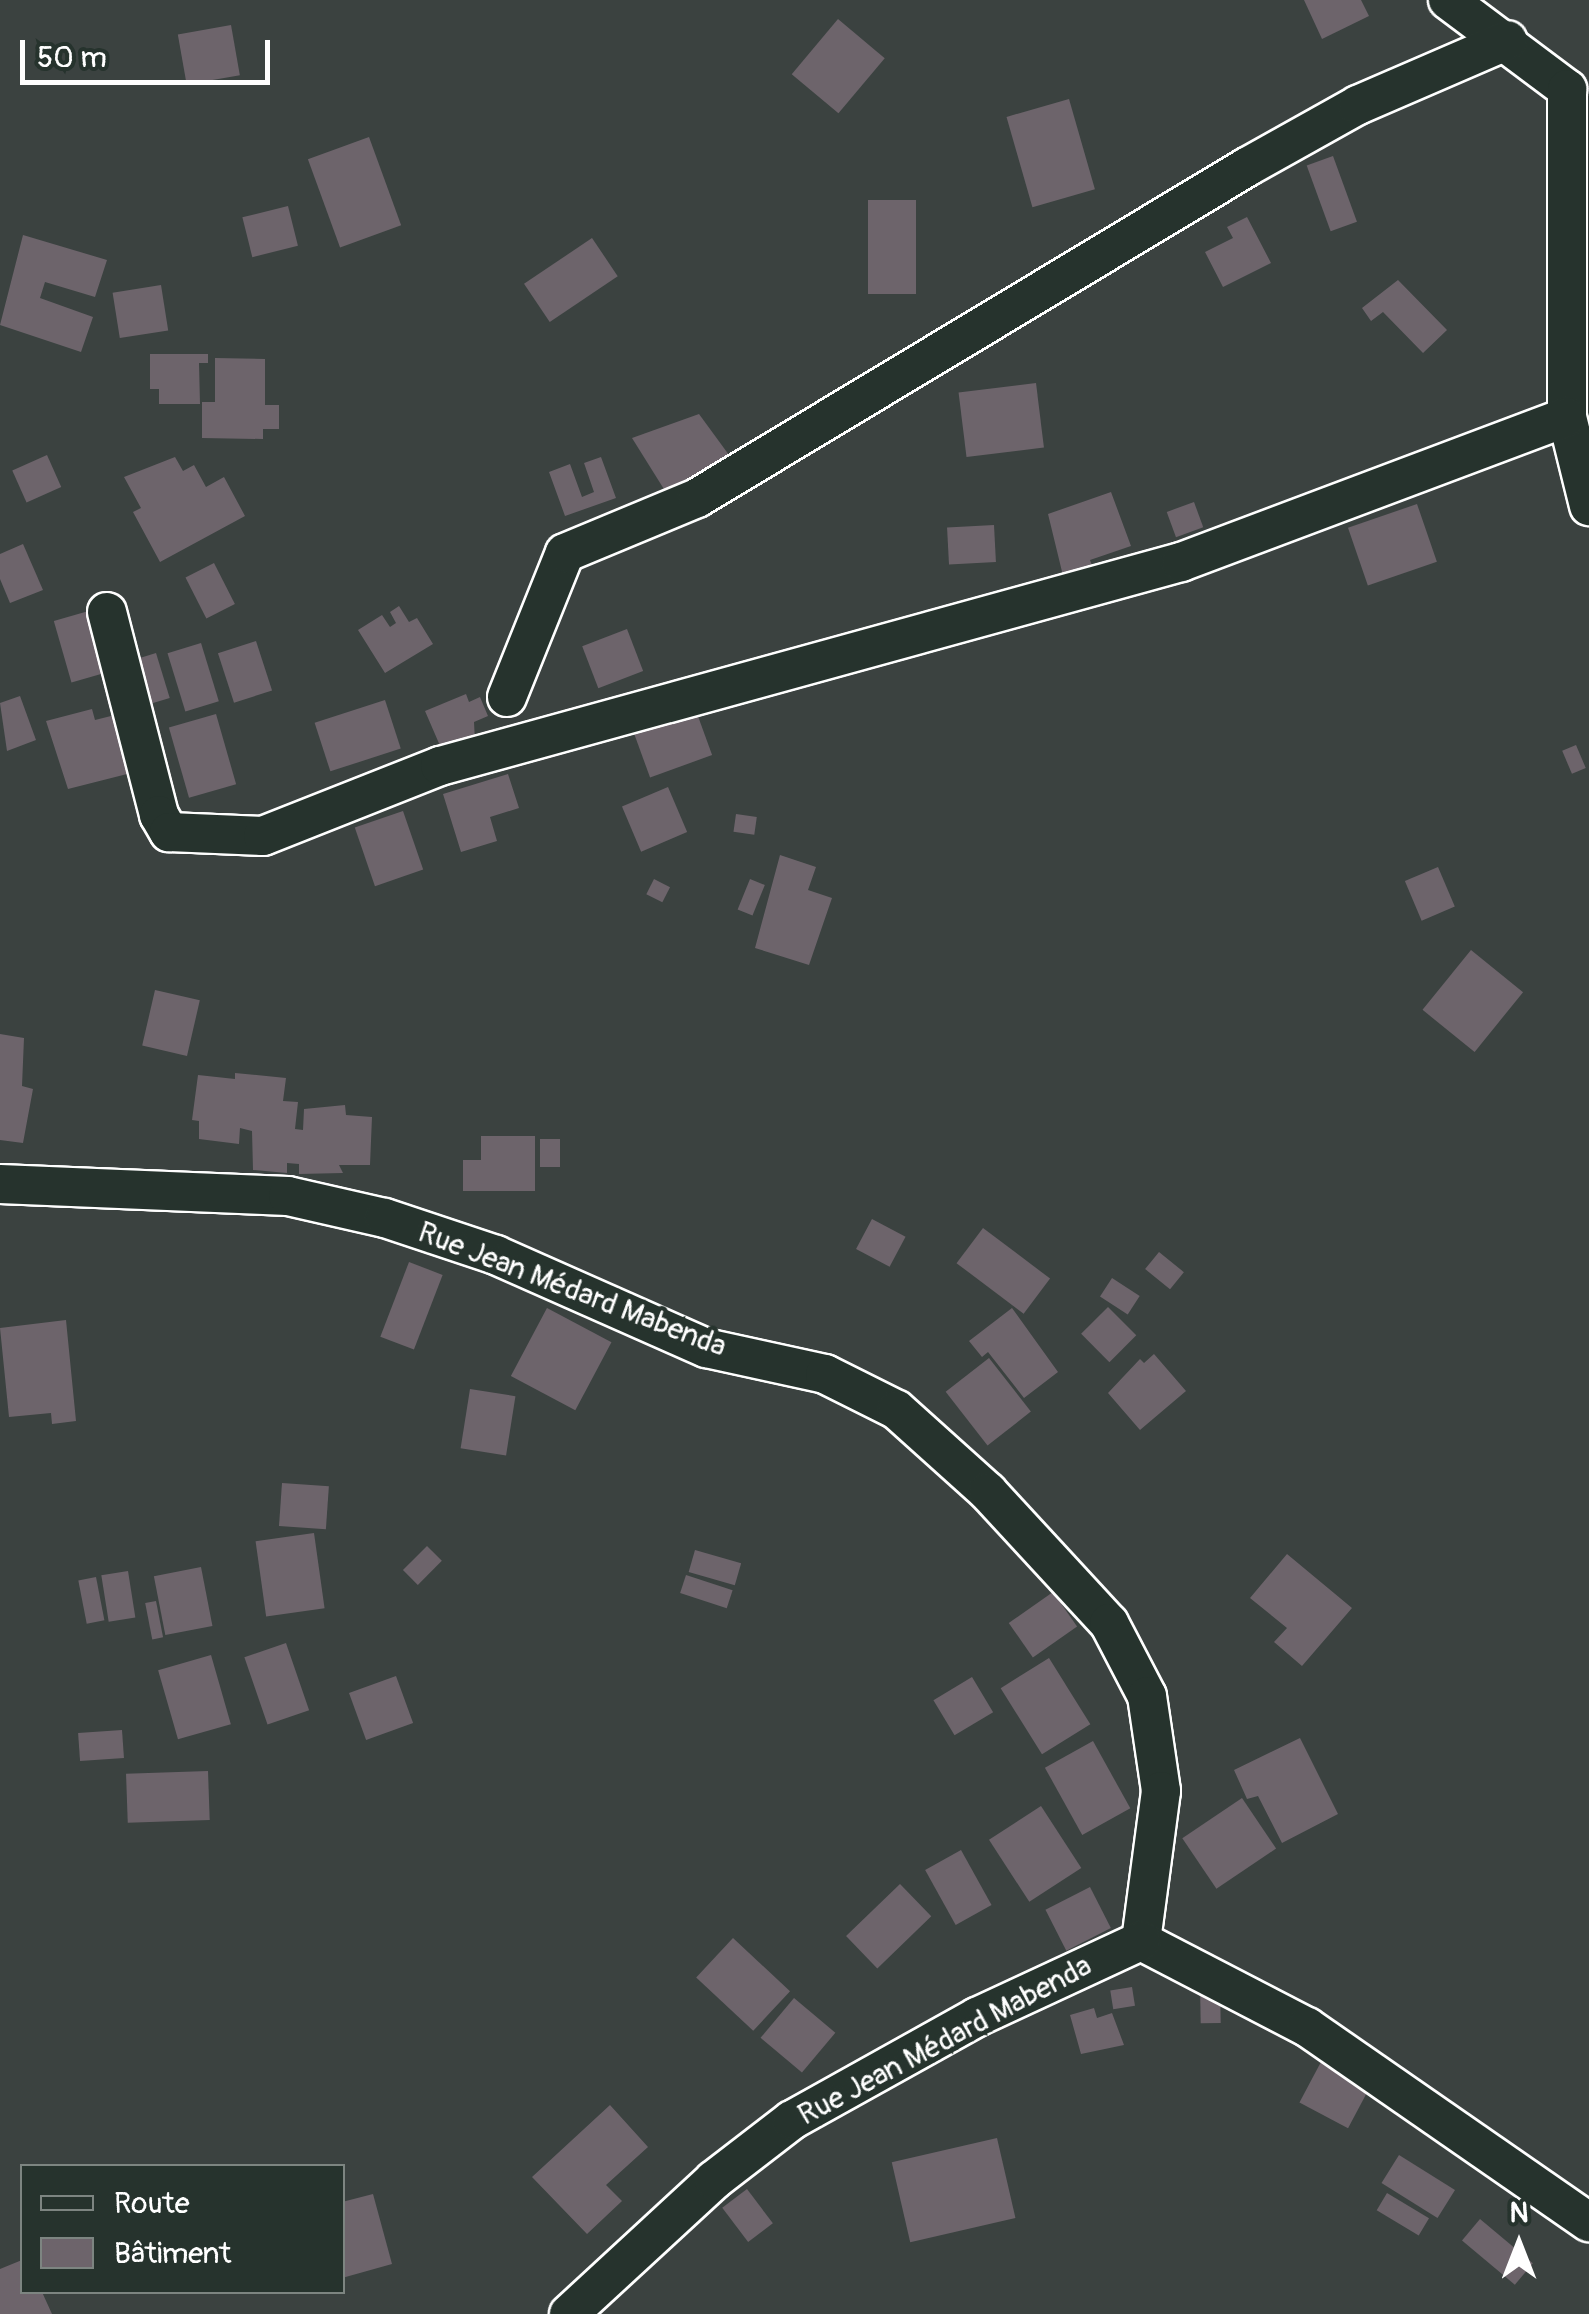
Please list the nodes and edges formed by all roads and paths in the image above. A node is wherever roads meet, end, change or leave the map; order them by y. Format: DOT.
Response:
graph roads {
  1 [pos="1448,0"];
  2 [pos="1508,40"];
  3 [pos="1578,96"];
  4 [pos="1568,417"];
  5 [pos="1589,506"];
  6 [pos="107,612"];
  7 [pos="508,697"];
  8 [pos="0,1184"];
  9 [pos="1142,1940"];
  10 [pos="1589,2222"];
  11 [pos="568,2314"];
  1 -- 2 [label="street"];
  2 -- 3 [label="street"];
  2 -- 7 [label="street"];
  3 -- 4 [label="street"];
  4 -- 5 [label="street"];
  4 -- 6 [label="street"];
  8 -- 9 [label="street, Rue Jean Médard Mabenda"];
  9 -- 10 [label="street"];
  9 -- 11 [label="street, Rue Jean Médard Mabenda"];
}
